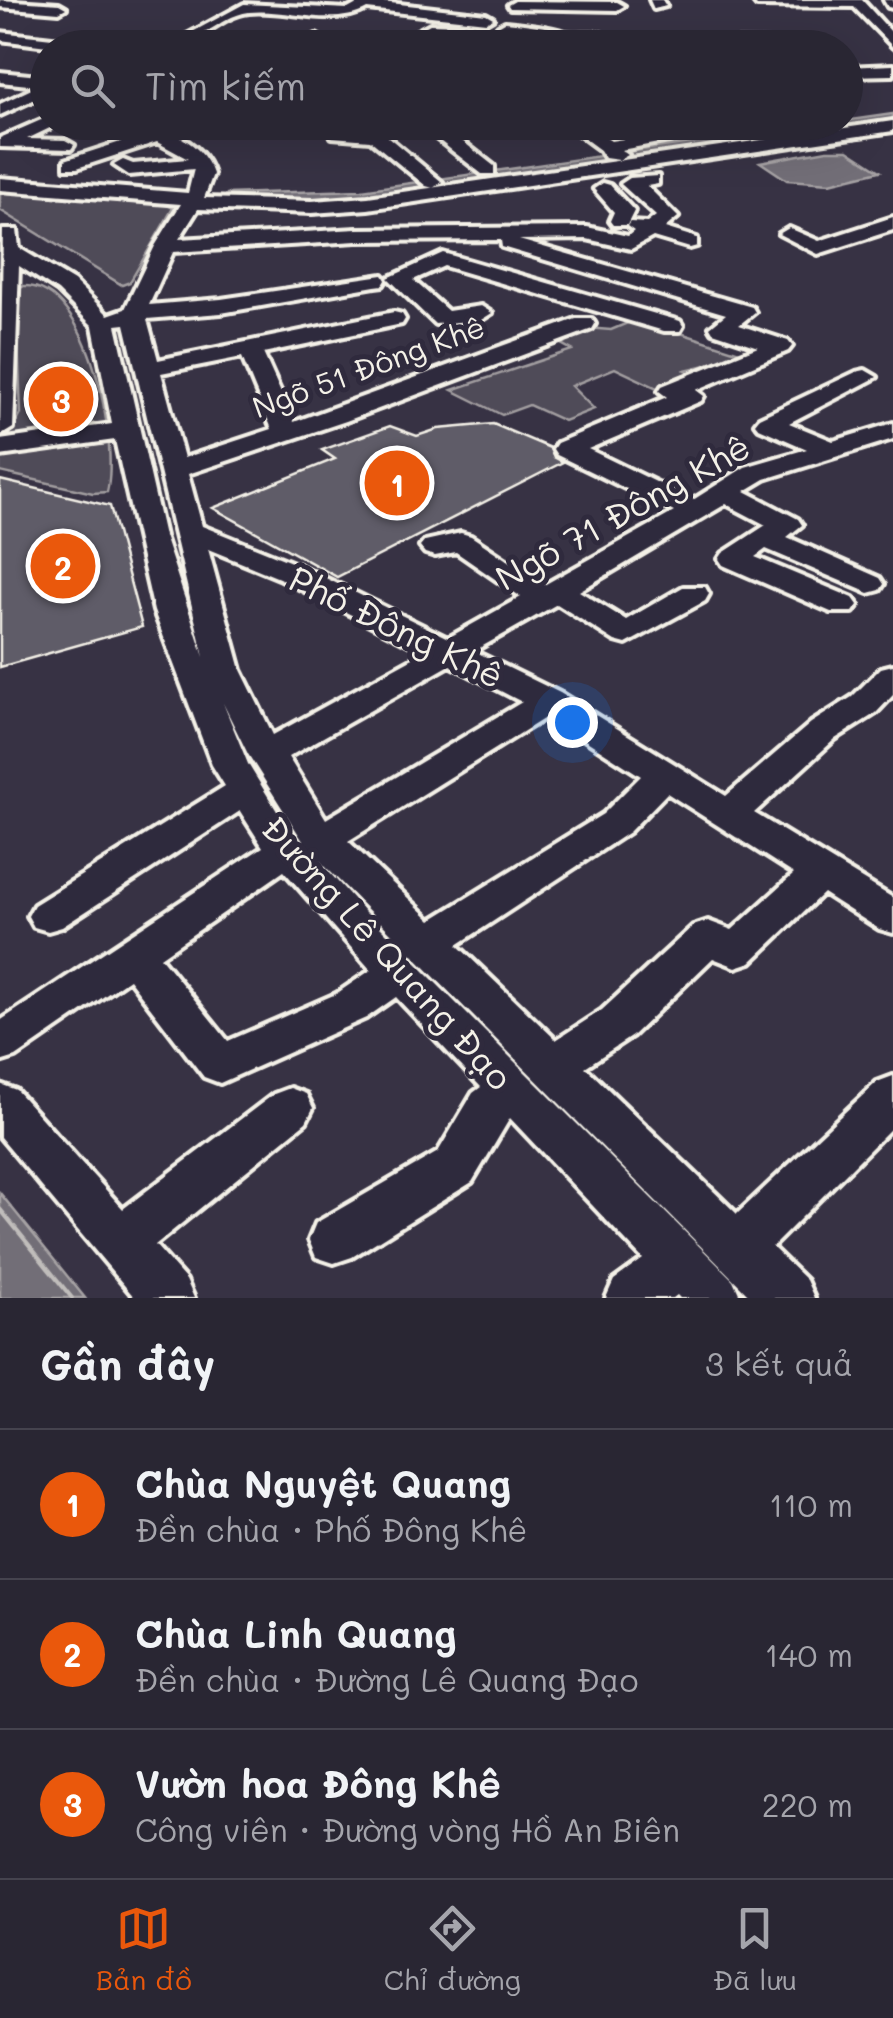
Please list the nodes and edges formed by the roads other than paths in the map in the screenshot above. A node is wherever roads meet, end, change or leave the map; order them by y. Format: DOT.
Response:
graph roads {
  1 [pos="428,0"];
  2 [pos="882,0"];
  3 [pos="756,1"];
  4 [pos="857,1"];
  5 [pos="891,1"];
  6 [pos="457,2"];
  7 [pos="0,3"];
  8 [pos="62,3"];
  9 [pos="369,3"];
  10 [pos="616,4"];
  11 [pos="345,13"];
  12 [pos="768,17"];
  13 [pos="18,22"];
  14 [pos="500,22"];
  15 [pos="86,28"];
  16 [pos="82,30"];
  17 [pos="203,30"];
  18 [pos="325,30"];
  19 [pos="425,30"];
  20 [pos="542,30"];
  21 [pos="612,30"];
  22 [pos="0,33"];
  23 [pos="30,37"];
  24 [pos="893,42"];
  25 [pos="863,74"];
  26 [pos="888,76"];
  27 [pos="0,77"];
  28 [pos="30,81"];
  29 [pos="30,94"];
  30 [pos="0,110"];
  31 [pos="893,116"];
  32 [pos="863,120"];
  33 [pos="893,126"];
  34 [pos="863,130"];
  35 [pos="30,131"];
  36 [pos="137,140"];
  37 [pos="170,140"];
  38 [pos="382,140"];
  39 [pos="450,140"];
  40 [pos="597,140"];
  41 [pos="652,140"];
  42 [pos="702,140"];
  43 [pos="798,140"];
  44 [pos="614,151"];
  45 [pos="200,162"];
  46 [pos="123,165"];
  47 [pos="519,168"];
  48 [pos="488,170"];
  49 [pos="430,180"];
  50 [pos="651,180"];
  51 [pos="0,184"];
  52 [pos="603,189"];
  53 [pos="194,198"];
  54 [pos="620,221"];
  55 [pos="824,223"];
  56 [pos="893,223"];
  57 [pos="650,230"];
  58 [pos="498,234"];
  59 [pos="432,237"];
  60 [pos="4,239"];
  61 [pos="690,242"];
  62 [pos="164,246"];
  63 [pos="443,259"];
  64 [pos="375,280"];
  65 [pos="114,308"];
  66 [pos="481,313"];
  67 [pos="394,319"];
  68 [pos="584,324"];
  69 [pos="672,326"];
  70 [pos="250,350"];
  71 [pos="148,369"];
  72 [pos="865,377"];
  73 [pos="0,428"];
  74 [pos="128,430"];
  75 [pos="286,432"];
  76 [pos="889,436"];
  77 [pos="0,448"];
  78 [pos="834,450"];
  79 [pos="174,470"];
  80 [pos="664,478"];
  81 [pos="710,501"];
  82 [pos="190,531"];
  83 [pos="149,536"];
  84 [pos="763,537"];
  85 [pos="434,547"];
  86 [pos="290,572"];
  87 [pos="869,584"];
  88 [pos="694,594"];
  89 [pos="551,595"];
  90 [pos="207,602"];
  91 [pos="842,605"];
  92 [pos="450,650"];
  93 [pos="893,676"];
  94 [pos="548,701"];
  95 [pos="879,713"];
  96 [pos="256,772"];
  97 [pos="664,774"];
  98 [pos="729,814"];
  99 [pos="305,845"];
  100 [pos="819,874"];
  101 [pos="48,916"];
  102 [pos="893,918"];
  103 [pos="133,954"];
  104 [pos="413,958"];
  105 [pos="0,1044"];
  106 [pos="532,1078"];
  107 [pos="893,1096"];
  108 [pos="0,1104"];
  109 [pos="290,1108"];
  110 [pos="334,1240"];
  111 [pos="121,1241"];
  112 [pos="736,1248"];
  113 [pos="697,1280"];
  114 [pos="168,1298"];
  115 [pos="632,1298"];
  116 [pos="788,1298"];
  1 -- 6 [label="street"];
  2 -- 4 [label="street"];
  2 -- 5 [label="street"];
  3 -- 4 [label="street"];
  3 -- 12 [label="street"];
  4 -- 24 [label="street"];
  7 -- 8 [label="street"];
  9 -- 11 [label="street"];
  9 -- 14 [label="street"];
  10 -- 14 [label="street"];
  10 -- 21 [label="street"];
  11 -- 17 [label="street"];
  11 -- 18 [label="street"];
  13 -- 22 [label="street"];
  14 -- 19 [label="street"];
  14 -- 20 [label="street"];
  15 -- 16 [label="street"];
  22 -- 23 [label="street"];
  25 -- 26 [label="street"];
  27 -- 28 [label="street"];
  29 -- 30 [label="street"];
  31 -- 32 [label="street"];
  33 -- 34 [label="street"];
  35 -- 36 [label="street"];
  37 -- 45 [label="street"];
  38 -- 49 [label="street"];
  39 -- 48 [label="street"];
  40 -- 44 [label="street"];
  41 -- 44 [label="street"];
  42 -- 44 [label="street"];
  43 -- 53 [label="street"];
  44 -- 47 [label="street"];
  45 -- 46 [label="street"];
  45 -- 53 [label="street"];
  47 -- 48 [label="street"];
  47 -- 49 [label="street"];
  48 -- 49 [label="street"];
  49 -- 53 [label="street"];
  50 -- 57 [label="street"];
  51 -- 53 [label="street"];
  52 -- 54 [label="street"];
  53 -- 62 [label="street"];
  54 -- 57 [label="street"];
  54 -- 58 [label="street"];
  55 -- 56 [label="street"];
  57 -- 58 [label="street"];
  57 -- 61 [label="street"];
  58 -- 59 [label="street"];
  58 -- 81 [label="street"];
  59 -- 62 [label="street"];
  59 -- 63 [label="street"];
  60 -- 65 [label="street"];
  60 -- 73 [label="street"];
  62 -- 65 [label="street"];
  63 -- 66 [label="street"];
  63 -- 69 [label="street"];
  64 -- 65 [label="street"];
  65 -- 71 [label="street"];
  65 -- 74 [label="street, Đường Lê Quang Đạo"];
  67 -- 70 [label="street"];
  68 -- 75 [label="street, Ngõ 51 Đông Khê"];
  70 -- 71 [label="street"];
  70 -- 75 [label="street"];
  71 -- 79 [label="street"];
  72 -- 78 [label="street"];
  74 -- 77 [label="street"];
  74 -- 83 [label="street, Đường Lê Quang Đạo"];
  75 -- 79 [label="street, Ngõ 51 Đông Khê"];
  76 -- 78 [label="street, Ngõ 71 Đông Khê"];
  78 -- 81 [label="street, Ngõ 71 Đông Khê"];
  79 -- 82 [label="street"];
  80 -- 81 [label="street"];
  81 -- 84 [label="street"];
  81 -- 89 [label="street, Ngõ 71 Đông Khê"];
  82 -- 83 [label="street"];
  82 -- 86 [label="street, Phố Đông Khê"];
  82 -- 90 [label="street, Đường Lê Quang Đạo"];
  83 -- 96 [label="street, Đường Lê Quang Đạo"];
  84 -- 87 [label="street"];
  84 -- 91 [label="street"];
  85 -- 89 [label="street"];
  86 -- 90 [label="street"];
  86 -- 92 [label="street, Phố Đông Khê"];
  88 -- 89 [label="street"];
  89 -- 92 [label="street, Ngõ 71 Đông Khê"];
  90 -- 96 [label="street, Đường Lê Quang Đạo"];
  92 -- 94 [label="street, Phố Đông Khê"];
  92 -- 96 [label="street, Ngõ 71 Đông Khê"];
  93 -- 95 [label="street"];
  94 -- 97 [label="street, Phố Đông Khê"];
  94 -- 99 [label="street"];
  95 -- 98 [label="street"];
  96 -- 99 [label="street, Đường Lê Quang Đạo"];
  96 -- 101 [label="street, Ngõ 71 Đông Khê"];
  97 -- 98 [label="street, Phố Đông Khê"];
  97 -- 104 [label="street"];
  98 -- 100 [label="street, Phố Đông Khê"];
  99 -- 103 [label="street"];
  99 -- 104 [label="street, Đường Lê Quang Đạo"];
  100 -- 102 [label="street, Phố Đông Khê"];
  100 -- 106 [label="street"];
  103 -- 104 [label="street"];
  103 -- 105 [label="street"];
  104 -- 106 [label="street, Đường Lê Quang Đạo"];
  106 -- 110 [label="street"];
  106 -- 112 [label="street, Đường Lê Quang Đạo"];
  106 -- 113 [label="street, Đường Lê Quang Đạo"];
  107 -- 112 [label="street"];
  108 -- 111 [label="street"];
  109 -- 111 [label="street"];
  111 -- 114 [label="street"];
  112 -- 116 [label="street, Đường Lê Quang Đạo"];
  113 -- 115 [label="street"];
}
